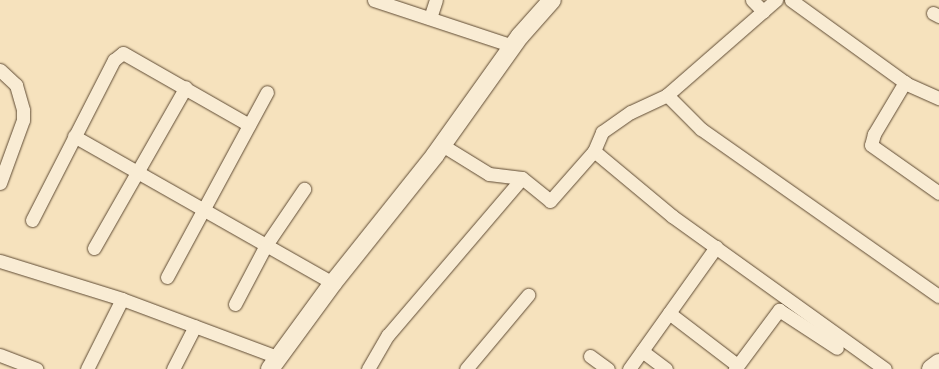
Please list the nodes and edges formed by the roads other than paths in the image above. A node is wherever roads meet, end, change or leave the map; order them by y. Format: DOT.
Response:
graph roads {
  1 [pos="436,0"];
  2 [pos="552,0"];
  3 [pos="752,0"];
  4 [pos="776,0"];
  5 [pos="791,0"];
  6 [pos="380,1"];
  7 [pos="763,11"];
  8 [pos="430,18"];
  9 [pos="513,46"];
  10 [pos="0,70"];
  11 [pos="905,82"];
  12 [pos="186,87"];
  13 [pos="267,92"];
  14 [pos="667,95"];
  15 [pos="939,98"];
  16 [pos="249,125"];
  17 [pos="74,136"];
  18 [pos="442,145"];
  19 [pos="594,151"];
  20 [pos="137,172"];
  21 [pos="522,178"];
  22 [pos="0,183"];
  23 [pos="304,189"];
  24 [pos="939,193"];
  25 [pos="202,208"];
  26 [pos="32,220"];
  27 [pos="266,245"];
  28 [pos="716,247"];
  29 [pos="94,248"];
  30 [pos="0,261"];
  31 [pos="167,277"];
  32 [pos="333,283"];
  33 [pos="528,295"];
  34 [pos="939,296"];
  35 [pos="122,299"];
  36 [pos="235,304"];
  37 [pos="669,313"];
  38 [pos="195,326"];
  39 [pos="837,348"];
  40 [pos="642,351"];
  41 [pos="0,356"];
  42 [pos="590,356"];
  43 [pos="939,363"];
  44 [pos="274,365"];
  45 [pos="736,367"];
  46 [pos="36,369"];
  47 [pos="87,369"];
  48 [pos="173,369"];
  49 [pos="368,369"];
  50 [pos="466,369"];
  51 [pos="608,369"];
  52 [pos="629,369"];
  53 [pos="666,369"];
  54 [pos="885,369"];
  55 [pos="931,369"];
  1 -- 8 [label="street"];
  2 -- 9 [label="street"];
  3 -- 7 [label="street"];
  4 -- 7 [label="street"];
  5 -- 11 [label="street"];
  6 -- 8 [label="street"];
  7 -- 14 [label="street"];
  8 -- 9 [label="street"];
  9 -- 18 [label="street"];
  10 -- 22 [label="street"];
  11 -- 15 [label="street"];
  11 -- 24 [label="street"];
  12 -- 16 [label="street"];
  12 -- 17 [label="street"];
  12 -- 20 [label="street"];
  13 -- 16 [label="street"];
  14 -- 19 [label="street"];
  14 -- 34 [label="street"];
  16 -- 25 [label="street"];
  17 -- 20 [label="street"];
  17 -- 26 [label="street"];
  18 -- 21 [label="street"];
  18 -- 32 [label="street"];
  19 -- 21 [label="street"];
  19 -- 28 [label="street"];
  20 -- 25 [label="street"];
  20 -- 29 [label="street"];
  21 -- 49 [label="street"];
  23 -- 27 [label="street"];
  25 -- 27 [label="street"];
  25 -- 31 [label="street"];
  27 -- 32 [label="street"];
  27 -- 36 [label="street"];
  28 -- 37 [label="street"];
  28 -- 54 [label="street"];
  30 -- 35 [label="street"];
  32 -- 44 [label="street"];
  33 -- 50 [label="street"];
  35 -- 38 [label="street"];
  35 -- 47 [label="street"];
  37 -- 40 [label="street"];
  37 -- 45 [label="street"];
  38 -- 44 [label="street"];
  38 -- 48 [label="street"];
  39 -- 45 [label="street"];
  40 -- 52 [label="street"];
  40 -- 53 [label="street"];
  41 -- 46 [label="street"];
  42 -- 51 [label="street"];
  43 -- 55 [label="street"];
}
